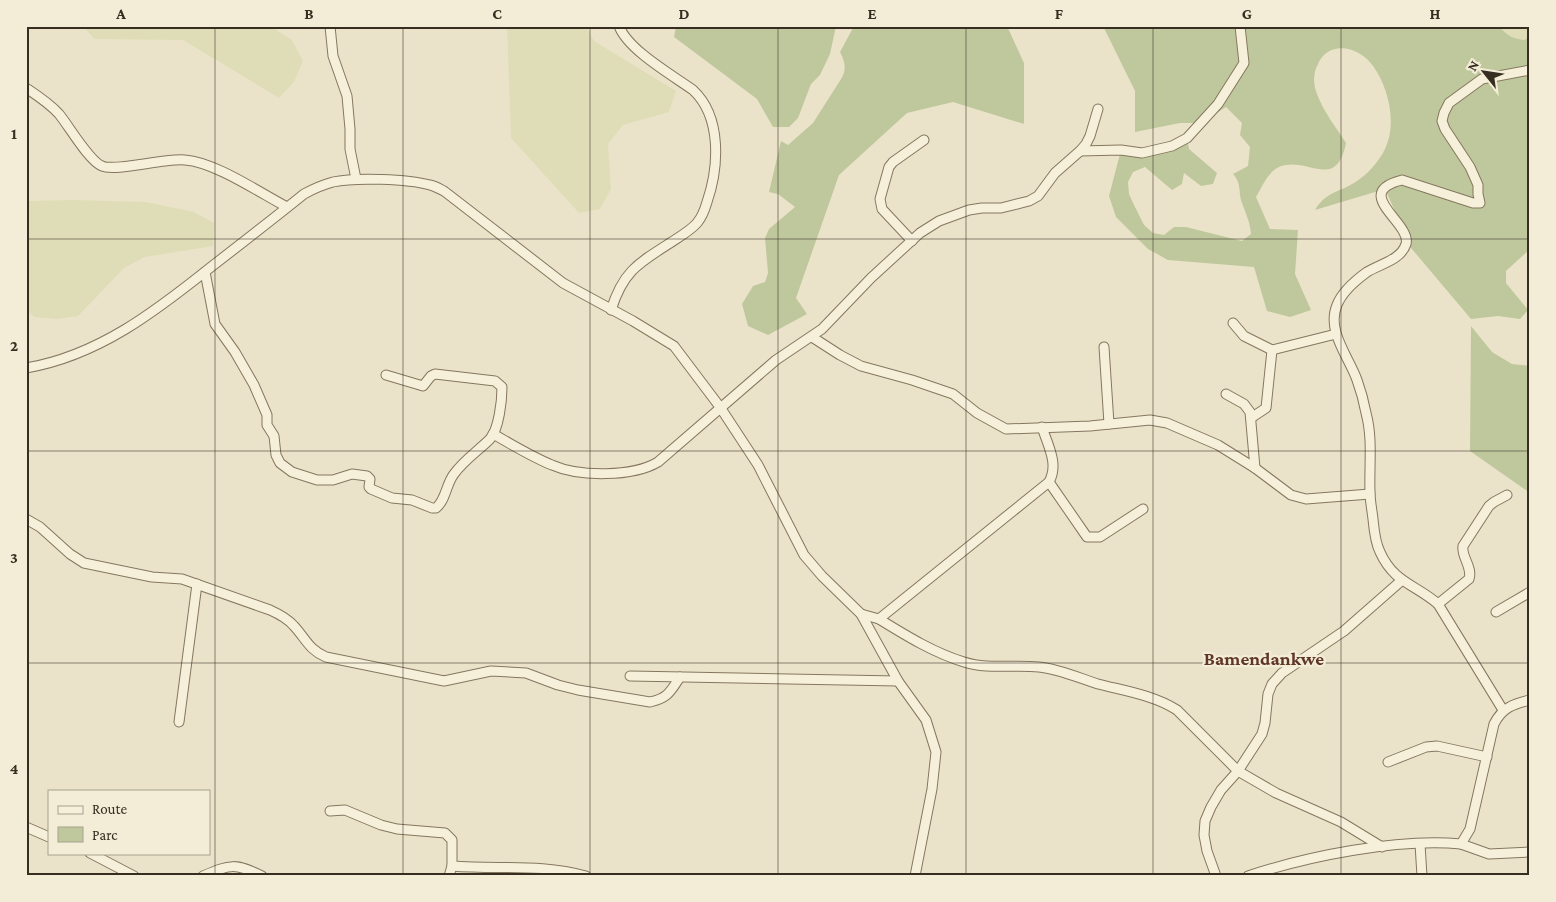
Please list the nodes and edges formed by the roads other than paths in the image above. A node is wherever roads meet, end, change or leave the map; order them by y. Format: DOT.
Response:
graph roads {
  1 [pos="330,26"];
  2 [pos="619,26"];
  3 [pos="1240,26"];
  4 [pos="1530,70"];
  5 [pos="26,88"];
  6 [pos="1098,109"];
  7 [pos="924,140"];
  8 [pos="1080,151"];
  9 [pos="356,179"];
  10 [pos="288,207"];
  11 [pos="912,241"];
  12 [pos="205,272"];
  13 [pos="611,310"];
  14 [pos="1233,324"];
  15 [pos="1336,334"];
  16 [pos="812,337"];
  17 [pos="1104,347"];
  18 [pos="1272,350"];
  19 [pos="26,368"];
  20 [pos="386,375"];
  21 [pos="1226,394"];
  22 [pos="720,407"];
  23 [pos="1251,418"];
  24 [pos="1109,424"];
  25 [pos="1042,427"];
  26 [pos="493,434"];
  27 [pos="1255,468"];
  28 [pos="1049,482"];
  29 [pos="1370,494"];
  30 [pos="1507,495"];
  31 [pos="1143,509"];
  32 [pos="26,519"];
  33 [pos="1401,581"];
  34 [pos="197,584"];
  35 [pos="1530,592"];
  36 [pos="1438,604"];
  37 [pos="1496,612"];
  38 [pos="861,614"];
  39 [pos="879,619"];
  40 [pos="630,676"];
  41 [pos="680,677"];
  42 [pos="898,680"];
  43 [pos="1530,700"];
  44 [pos="1503,710"];
  45 [pos="179,722"];
  46 [pos="1487,757"];
  47 [pos="1388,762"];
  48 [pos="1238,771"];
  49 [pos="330,811"];
  50 [pos="26,827"];
  51 [pos="48,837"];
  52 [pos="1420,844"];
  53 [pos="1461,844"];
  54 [pos="1382,846"];
  55 [pos="1530,852"];
  56 [pos="92,854"];
  57 [pos="452,866"];
  58 [pos="134,876"];
  59 [pos="203,876"];
  60 [pos="262,876"];
  61 [pos="449,876"];
  62 [pos="586,876"];
  63 [pos="915,876"];
  64 [pos="1216,876"];
  65 [pos="1248,876"];
  66 [pos="1422,876"];
  1 -- 9 [label="street"];
  2 -- 13 [label="street"];
  3 -- 8 [label="street"];
  4 -- 15 [label="street"];
  5 -- 10 [label="street"];
  6 -- 8 [label="street"];
  7 -- 11 [label="street"];
  8 -- 11 [label="street"];
  9 -- 10 [label="street"];
  9 -- 13 [label="street"];
  10 -- 12 [label="street"];
  11 -- 16 [label="street"];
  12 -- 19 [label="street"];
  12 -- 26 [label="street"];
  13 -- 22 [label="street"];
  14 -- 18 [label="street"];
  15 -- 18 [label="street"];
  15 -- 29 [label="street"];
  16 -- 22 [label="street"];
  16 -- 25 [label="street"];
  17 -- 24 [label="street"];
  18 -- 23 [label="street"];
  20 -- 26 [label="street"];
  21 -- 23 [label="street"];
  22 -- 26 [label="street"];
  22 -- 38 [label="street"];
  23 -- 27 [label="street"];
  24 -- 25 [label="street"];
  24 -- 27 [label="street"];
  25 -- 28 [label="street"];
  27 -- 29 [label="street"];
  28 -- 31 [label="street"];
  28 -- 39 [label="street"];
  29 -- 33 [label="street"];
  30 -- 36 [label="street"];
  32 -- 34 [label="street"];
  33 -- 36 [label="street"];
  33 -- 48 [label="street"];
  34 -- 41 [label="street"];
  34 -- 45 [label="street"];
  35 -- 37 [label="street"];
  36 -- 44 [label="street"];
  38 -- 39 [label="street"];
  38 -- 42 [label="street"];
  39 -- 48 [label="street"];
  40 -- 41 [label="street"];
  41 -- 42 [label="street"];
  42 -- 63 [label="street"];
  43 -- 44 [label="street"];
  44 -- 46 [label="street"];
  46 -- 47 [label="street"];
  46 -- 53 [label="street"];
  48 -- 54 [label="street"];
  48 -- 64 [label="street"];
  49 -- 57 [label="street"];
  50 -- 51 [label="street"];
  52 -- 53 [label="street"];
  52 -- 54 [label="street"];
  52 -- 66 [label="street"];
  53 -- 55 [label="street"];
  54 -- 65 [label="street"];
  56 -- 58 [label="street"];
  57 -- 61 [label="street"];
  57 -- 62 [label="street"];
  59 -- 60 [label="street"];
}
